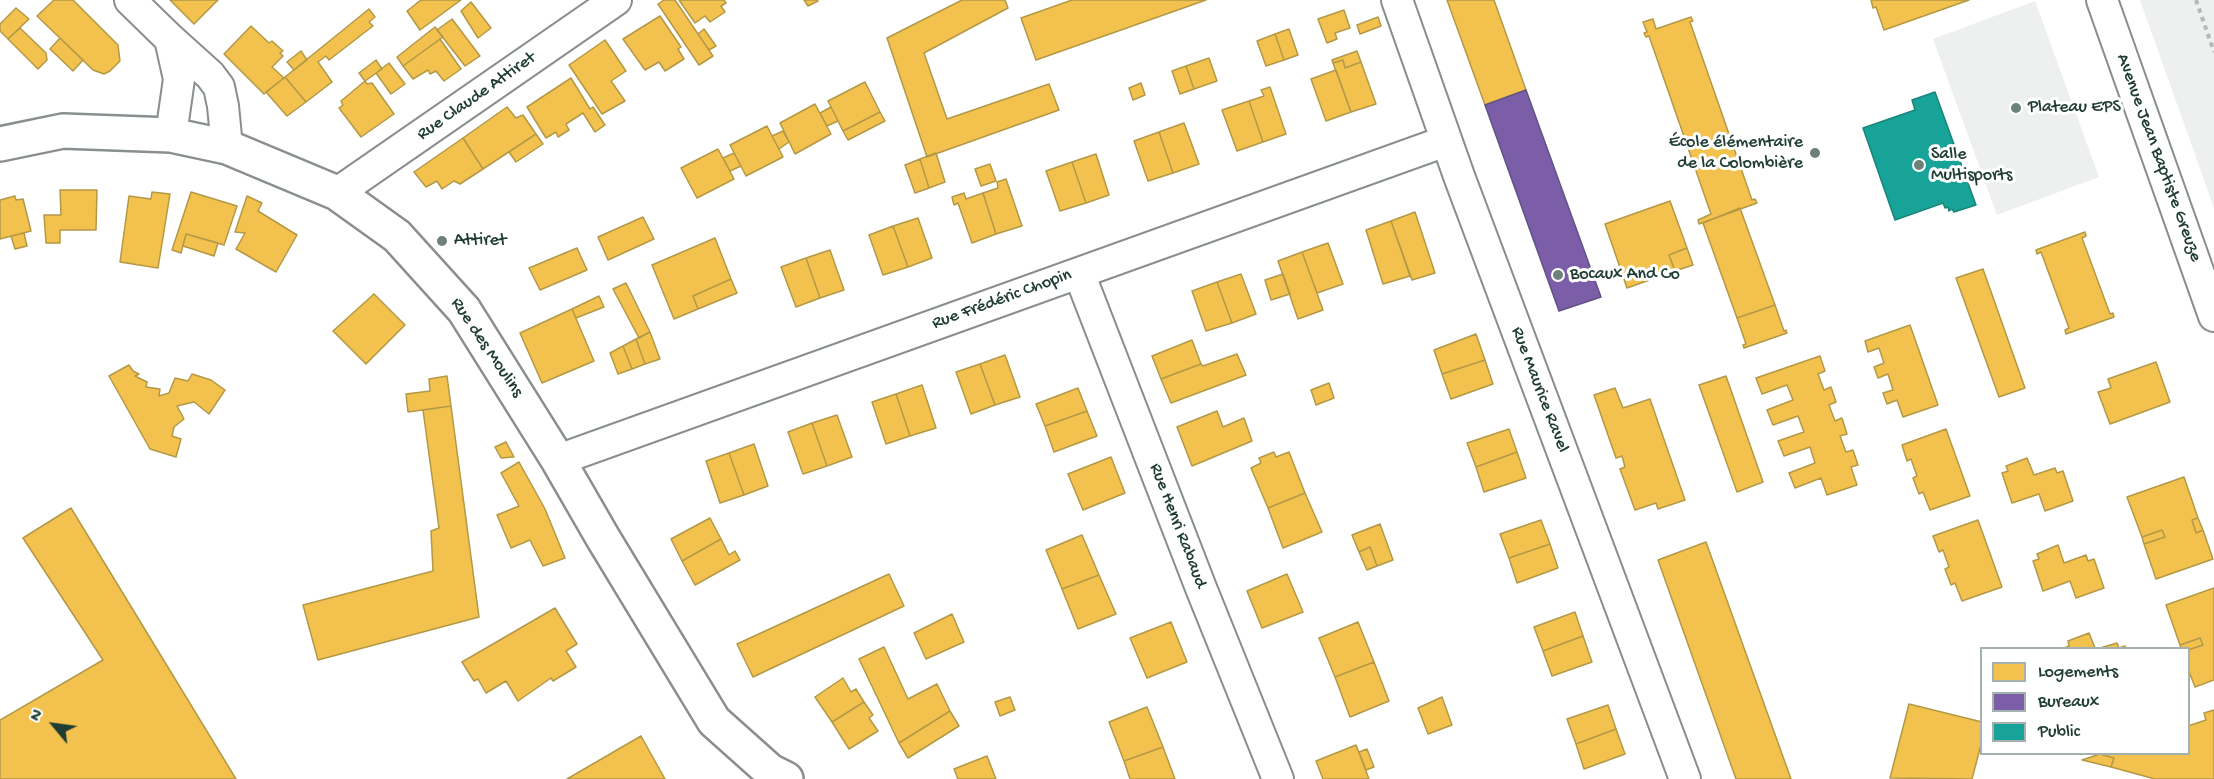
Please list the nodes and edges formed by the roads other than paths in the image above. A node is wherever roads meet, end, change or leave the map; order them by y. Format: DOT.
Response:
graph roads {
  1 [pos="130,0"];
  2 [pos="616,0"];
  3 [pos="1397,0"];
  4 [pos="2102,0"];
  5 [pos="170,39"];
  6 [pos="171,135"];
  7 [pos="1446,141"];
  8 [pos="0,144"];
  9 [pos="227,147"];
  10 [pos="337,193"];
  11 [pos="1079,273"];
  12 [pos="2214,316"];
  13 [pos="558,460"];
  14 [pos="786,779"];
  15 [pos="1278,779"];
  16 [pos="1685,779"];
  1 -- 5 [label="street"];
  2 -- 10 [label="street, Rue Claude Attiret"];
  3 -- 7 [label="street, Rue Maurice Ravel"];
  4 -- 12 [label="street, Avenue Jean Baptiste Greuze"];
  5 -- 6 [label="street"];
  5 -- 9 [label="street"];
  6 -- 8 [label="street, Rue des Moulins"];
  6 -- 9 [label="street, Rue des Moulins"];
  7 -- 11 [label="street, Rue Frédéric Chopin"];
  7 -- 16 [label="street, Rue Maurice Ravel"];
  9 -- 10 [label="street, Rue des Moulins"];
  10 -- 13 [label="street, Rue des Moulins"];
  11 -- 13 [label="street, Rue Frédéric Chopin"];
  11 -- 15 [label="street, Rue Henri Rabaud"];
  13 -- 14 [label="street, Rue des Moulins"];
}
